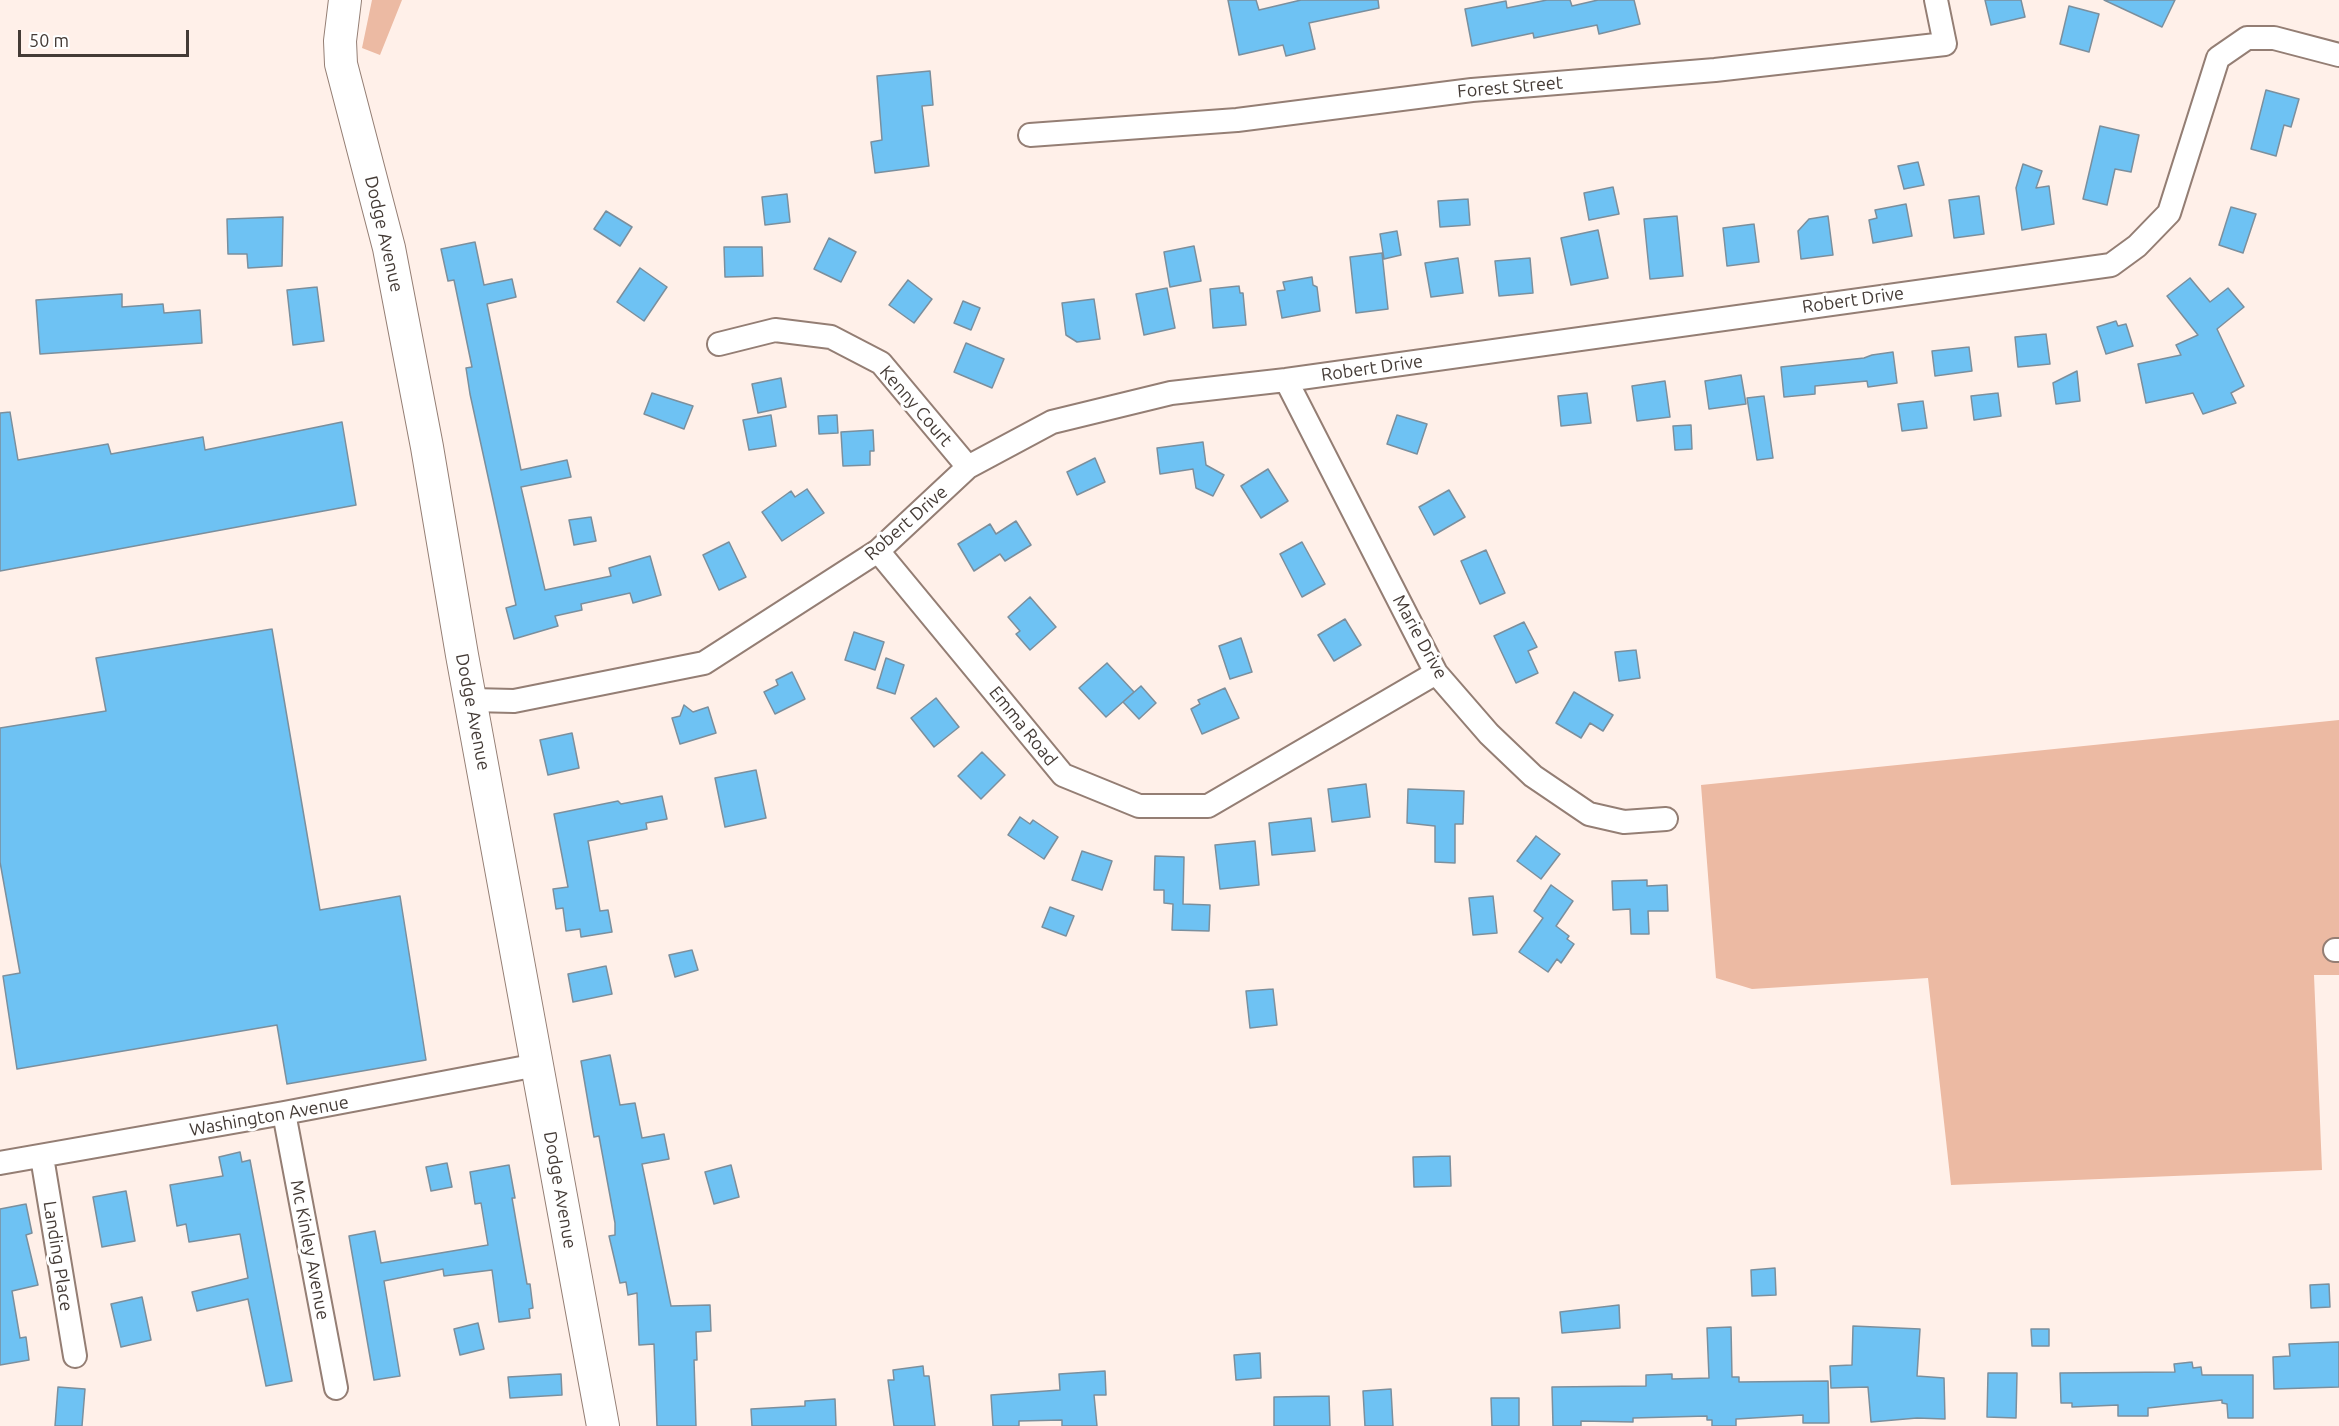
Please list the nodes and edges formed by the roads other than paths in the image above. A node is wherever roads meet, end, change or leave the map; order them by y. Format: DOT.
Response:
graph roads {
  1 [pos="345,0"];
  2 [pos="1936,0"];
  3 [pos="2339,55"];
  4 [pos="1030,135"];
  5 [pos="719,344"];
  6 [pos="1286,380"];
  7 [pos="968,467"];
  8 [pos="878,551"];
  9 [pos="1436,673"];
  10 [pos="472,700"];
  11 [pos="1666,819"];
  12 [pos="537,1065"];
  13 [pos="285,1113"];
  14 [pos="42,1157"];
  15 [pos="0,1163"];
  16 [pos="75,1356"];
  17 [pos="336,1388"];
  18 [pos="603,1426"];
  1 -- 10 [label="main road, Dodge Avenue"];
  2 -- 4 [label="street, Forest Street"];
  3 -- 6 [label="street, Robert Drive"];
  5 -- 7 [label="street, Kenny Court"];
  6 -- 7 [label="street, Robert Drive"];
  6 -- 9 [label="street, Marie Drive"];
  7 -- 8 [label="street, Robert Drive"];
  8 -- 9 [label="street, Emma Road"];
  8 -- 10 [label="street, Robert Drive"];
  9 -- 11 [label="street, Marie Drive"];
  10 -- 12 [label="main road, Dodge Avenue"];
  12 -- 13 [label="street, Washington Avenue"];
  12 -- 18 [label="main road, Dodge Avenue"];
  13 -- 14 [label="street, Washington Avenue"];
  13 -- 17 [label="street, Mc Kinley Avenue"];
  14 -- 15 [label="street, Washington Avenue"];
  14 -- 16 [label="street, Landing Place"];
}
